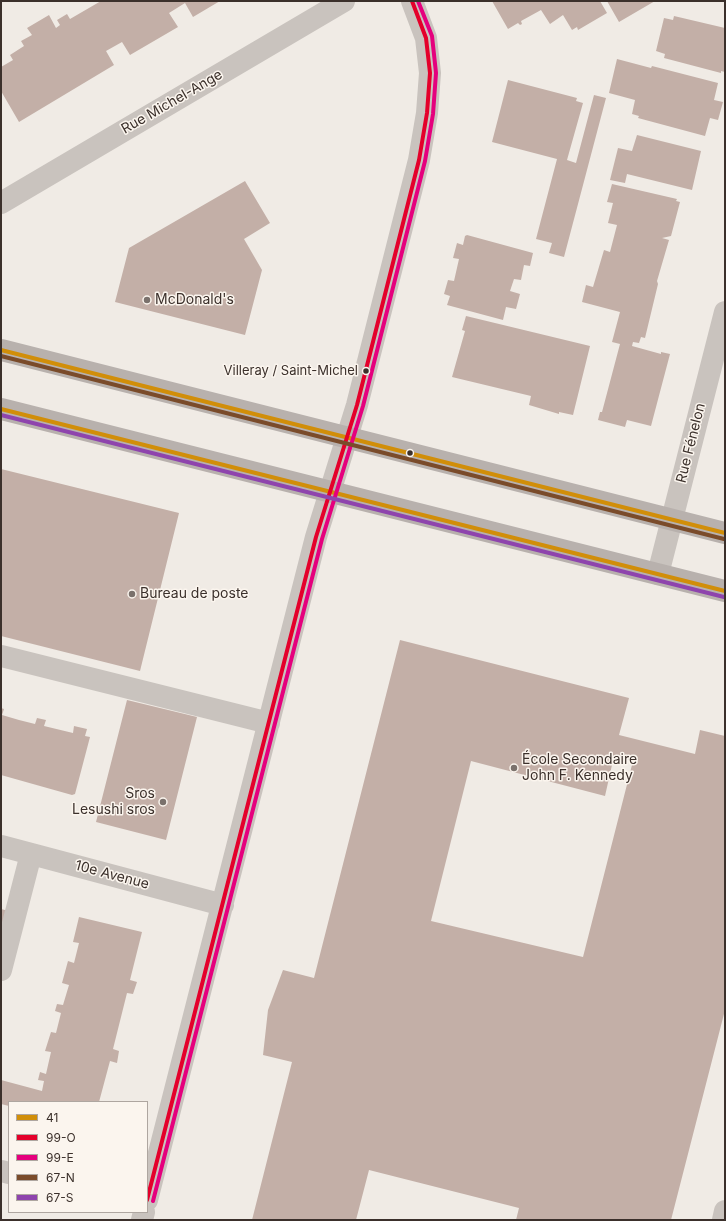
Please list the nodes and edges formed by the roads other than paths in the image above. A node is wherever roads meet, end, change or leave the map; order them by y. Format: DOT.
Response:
graph roads {
  1 [pos="344,1"];
  2 [pos="412,1"];
  3 [pos="2,201"];
  4 [pos="725,312"];
  5 [pos="1,350"];
  6 [pos="1,409"];
  7 [pos="348,438"];
  8 [pos="330,492"];
  9 [pos="672,520"];
  10 [pos="725,533"];
  11 [pos="658,574"];
  12 [pos="725,591"];
  13 [pos="1,656"];
  14 [pos="269,723"];
  15 [pos="1,846"];
  16 [pos="31,854"];
  17 [pos="223,905"];
  18 [pos="1,970"];
  19 [pos="148,1196"];
  20 [pos="725,1211"];
  21 [pos="723,1220"];
  1 -- 3 [label="street, Rue Michel-Ange"];
  2 -- 7 [label="street"];
  4 -- 9 [label="street, Rue Fénelon"];
  5 -- 7 [label="main road"];
  6 -- 8 [label="main road"];
  7 -- 8 [label="street"];
  7 -- 9 [label="main road"];
  8 -- 11 [label="main road"];
  8 -- 14 [label="street"];
  9 -- 10 [label="main road"];
  9 -- 11 [label="street, Rue Fénelon"];
  11 -- 12 [label="main road"];
  13 -- 14 [label="street"];
  14 -- 17 [label="street"];
  15 -- 16 [label="street, 10e Avenue"];
  16 -- 17 [label="street, 10e Avenue"];
  16 -- 18 [label="street"];
  17 -- 19 [label="street"];
  20 -- 21 [label="street"];
}
